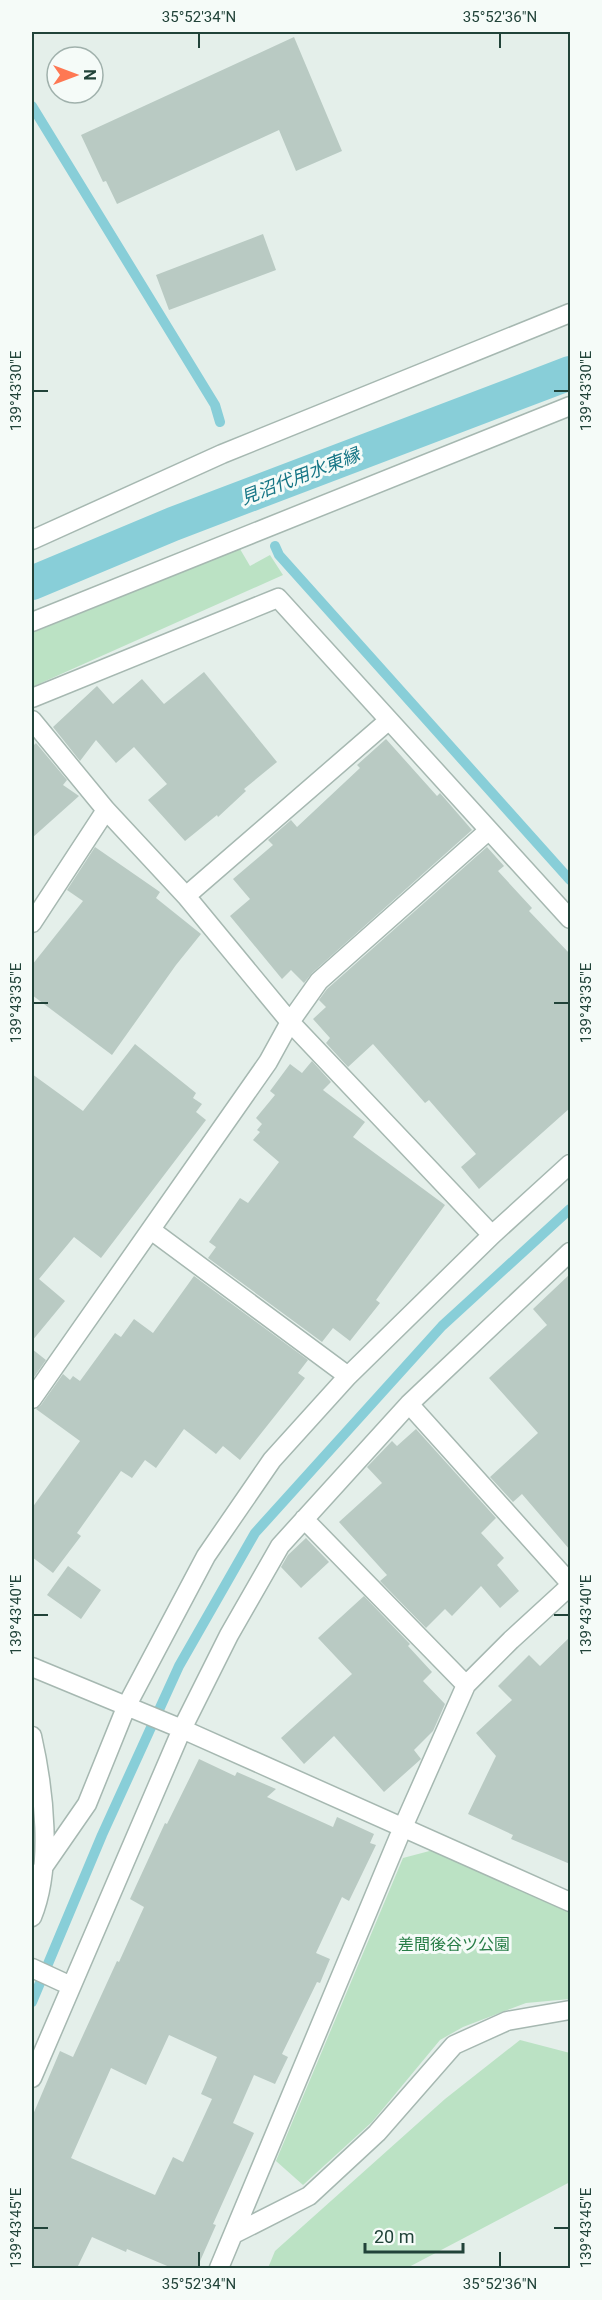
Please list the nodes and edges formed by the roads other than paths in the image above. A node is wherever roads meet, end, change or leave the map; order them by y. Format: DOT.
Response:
graph roads {
  1 [pos="570,313"];
  2 [pos="570,406"];
  3 [pos="32,540"];
  4 [pos="32,622"];
  5 [pos="32,698"];
  6 [pos="32,720"];
  7 [pos="388,720"];
  8 [pos="106,810"];
  9 [pos="488,831"];
  10 [pos="186,896"];
  11 [pos="570,920"];
  12 [pos="32,923"];
  13 [pos="290,1022"];
  14 [pos="570,1164"];
  15 [pos="151,1230"];
  16 [pos="492,1235"];
  17 [pos="570,1252"];
  18 [pos="348,1376"];
  19 [pos="32,1399"];
  20 [pos="409,1404"];
  21 [pos="304,1519"];
  22 [pos="570,1585"];
  23 [pos="32,1667"];
  24 [pos="466,1685"];
  25 [pos="127,1706"];
  26 [pos="182,1729"];
  27 [pos="32,1736"];
  28 [pos="403,1827"];
  29 [pos="42,1869"];
  30 [pos="570,1902"];
  31 [pos="32,1917"];
  32 [pos="32,1968"];
  33 [pos="71,1986"];
  34 [pos="570,2010"];
  35 [pos="32,2078"];
  36 [pos="234,2234"];
  37 [pos="219,2268"];
  1 -- 3 [label="street"];
  2 -- 4 [label="street"];
  5 -- 7 [label="street"];
  6 -- 8 [label="street"];
  7 -- 9 [label="street"];
  7 -- 10 [label="street"];
  8 -- 10 [label="street"];
  8 -- 12 [label="street"];
  9 -- 11 [label="street"];
  9 -- 13 [label="street"];
  10 -- 13 [label="street"];
  13 -- 15 [label="street"];
  13 -- 16 [label="street"];
  14 -- 16 [label="street"];
  15 -- 18 [label="street"];
  15 -- 19 [label="street"];
  16 -- 18 [label="street"];
  17 -- 20 [label="street"];
  18 -- 25 [label="street"];
  20 -- 21 [label="street"];
  20 -- 22 [label="street"];
  21 -- 24 [label="street"];
  21 -- 26 [label="street"];
  22 -- 24 [label="street"];
  23 -- 25 [label="street"];
  24 -- 28 [label="street"];
  25 -- 26 [label="street"];
  25 -- 29 [label="street"];
  26 -- 28 [label="street"];
  26 -- 33 [label="street"];
  27 -- 29 [label="street"];
  28 -- 30 [label="street"];
  28 -- 36 [label="street"];
  29 -- 31 [label="street"];
  32 -- 33 [label="street"];
  33 -- 35 [label="street"];
  34 -- 36 [label="street"];
  36 -- 37 [label="street"];
}
